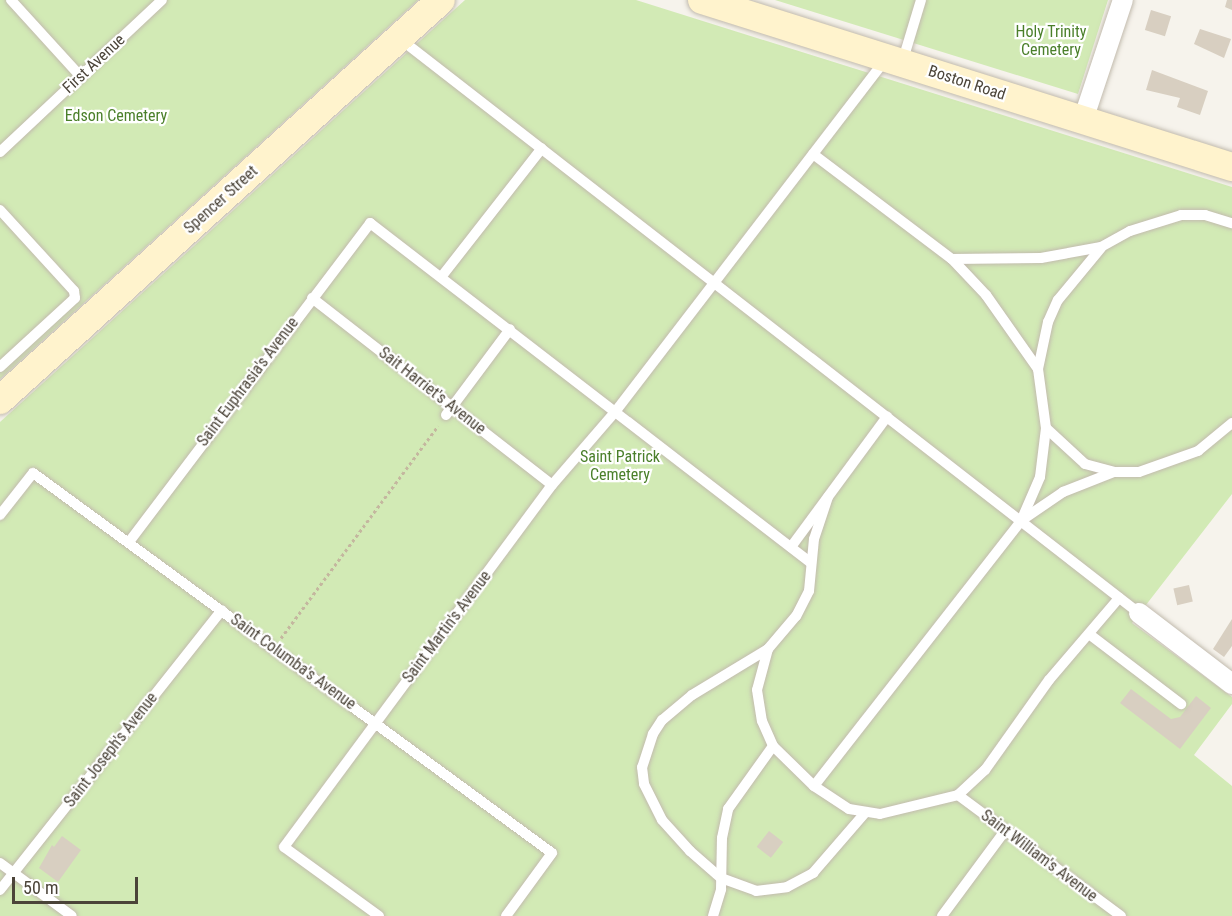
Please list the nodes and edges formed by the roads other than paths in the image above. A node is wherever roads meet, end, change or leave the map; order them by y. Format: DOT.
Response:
graph roads {
  1 [pos="11,0"];
  2 [pos="162,0"];
  3 [pos="441,0"];
  4 [pos="921,0"];
  5 [pos="1123,0"];
  6 [pos="720,3"];
  7 [pos="399,38"];
  8 [pos="894,60"];
  9 [pos="81,77"];
  10 [pos="1083,120"];
  11 [pos="542,148"];
  12 [pos="0,152"];
  13 [pos="813,154"];
  14 [pos="1230,161"];
  15 [pos="0,210"];
  16 [pos="1232,223"];
  17 [pos="1101,247"];
  18 [pos="952,259"];
  19 [pos="442,276"];
  20 [pos="714,283"];
  21 [pos="312,298"];
  22 [pos="510,329"];
  23 [pos="0,367"];
  24 [pos="1038,369"];
  25 [pos="0,400"];
  26 [pos="449,411"];
  27 [pos="615,412"];
  28 [pos="887,417"];
  29 [pos="1232,423"];
  30 [pos="1046,428"];
  31 [pos="1115,472"];
  32 [pos="552,485"];
  33 [pos="828,497"];
  34 [pos="0,515"];
  35 [pos="1021,521"];
  36 [pos="129,542"];
  37 [pos="791,548"];
  38 [pos="811,563"];
  39 [pos="1119,598"];
  40 [pos="222,610"];
  41 [pos="1139,613"];
  42 [pos="1089,634"];
  43 [pos="768,649"];
  44 [pos="1232,684"];
  45 [pos="1181,704"];
  46 [pos="376,722"];
  47 [pos="773,746"];
  48 [pos="814,786"];
  49 [pos="958,795"];
  50 [pos="865,813"];
  51 [pos="1005,831"];
  52 [pos="0,862"];
  53 [pos="14,873"];
  54 [pos="721,878"];
  55 [pos="0,890"];
  56 [pos="72,916"];
  57 [pos="378,916"];
  58 [pos="506,916"];
  59 [pos="713,916"];
  60 [pos="942,916"];
  61 [pos="1121,916"];
  1 -- 9 [label="lane"];
  2 -- 9 [label="lane, First Avenue"];
  3 -- 7 [label="main road, Spencer Street"];
  4 -- 8 [label="lane"];
  5 -- 10 [label="street"];
  6 -- 8 [label="main road, Boston Road"];
  7 -- 11 [label="lane"];
  7 -- 25 [label="main road, Spencer Street"];
  8 -- 10 [label="main road, Boston Road"];
  8 -- 13 [label="lane, Saint Martin's Avenue"];
  9 -- 12 [label="lane, First Avenue"];
  10 -- 14 [label="main road, Boston Road"];
  11 -- 19 [label="lane"];
  11 -- 20 [label="lane"];
  13 -- 18 [label="lane"];
  13 -- 20 [label="lane, Saint Martin's Avenue"];
  15 -- 23 [label="lane"];
  16 -- 17 [label="lane"];
  17 -- 18 [label="lane"];
  17 -- 24 [label="lane"];
  18 -- 24 [label="lane"];
  19 -- 21 [label="lane, Saint Euphrasia's Avenue"];
  19 -- 22 [label="lane"];
  20 -- 27 [label="lane, Saint Martin's Avenue"];
  20 -- 28 [label="lane"];
  21 -- 26 [label="lane, Sait Harriet's Avenue"];
  21 -- 36 [label="lane, Saint Euphrasia's Avenue"];
  22 -- 26 [label="lane"];
  22 -- 27 [label="lane"];
  24 -- 30 [label="lane"];
  26 -- 32 [label="lane, Sait Harriet's Avenue"];
  27 -- 32 [label="lane, Saint Martin's Avenue"];
  27 -- 37 [label="lane"];
  28 -- 33 [label="lane"];
  28 -- 35 [label="lane"];
  29 -- 31 [label="lane"];
  30 -- 31 [label="lane"];
  30 -- 35 [label="lane"];
  31 -- 35 [label="lane"];
  32 -- 46 [label="lane, Saint Martin's Avenue"];
  33 -- 37 [label="lane"];
  33 -- 38 [label="lane"];
  34 -- 36 [label="lane, Saint Columba's Avenue"];
  35 -- 39 [label="lane"];
  35 -- 48 [label="lane"];
  36 -- 40 [label="lane, Saint Columba's Avenue"];
  37 -- 38 [label="lane"];
  38 -- 43 [label="lane"];
  39 -- 41 [label="lane"];
  39 -- 42 [label="lane"];
  40 -- 46 [label="lane, Saint Columba's Avenue"];
  40 -- 53 [label="lane, Saint Joseph's Avenue"];
  41 -- 44 [label="street"];
  42 -- 45 [label="lane"];
  42 -- 49 [label="lane"];
  43 -- 47 [label="lane"];
  43 -- 54 [label="lane"];
  46 -- 57 [label="lane, Saint Martin's Avenue"];
  46 -- 58 [label="lane, Saint Columba's Avenue"];
  47 -- 48 [label="lane"];
  47 -- 54 [label="lane"];
  48 -- 50 [label="lane"];
  49 -- 50 [label="lane"];
  49 -- 51 [label="lane, Saint William's Avenue"];
  50 -- 54 [label="lane"];
  51 -- 60 [label="lane"];
  51 -- 61 [label="lane, Saint William's Avenue"];
  52 -- 53 [label="lane"];
  53 -- 55 [label="lane, Saint Joseph's Avenue"];
  53 -- 56 [label="lane"];
  54 -- 59 [label="lane"];
}
